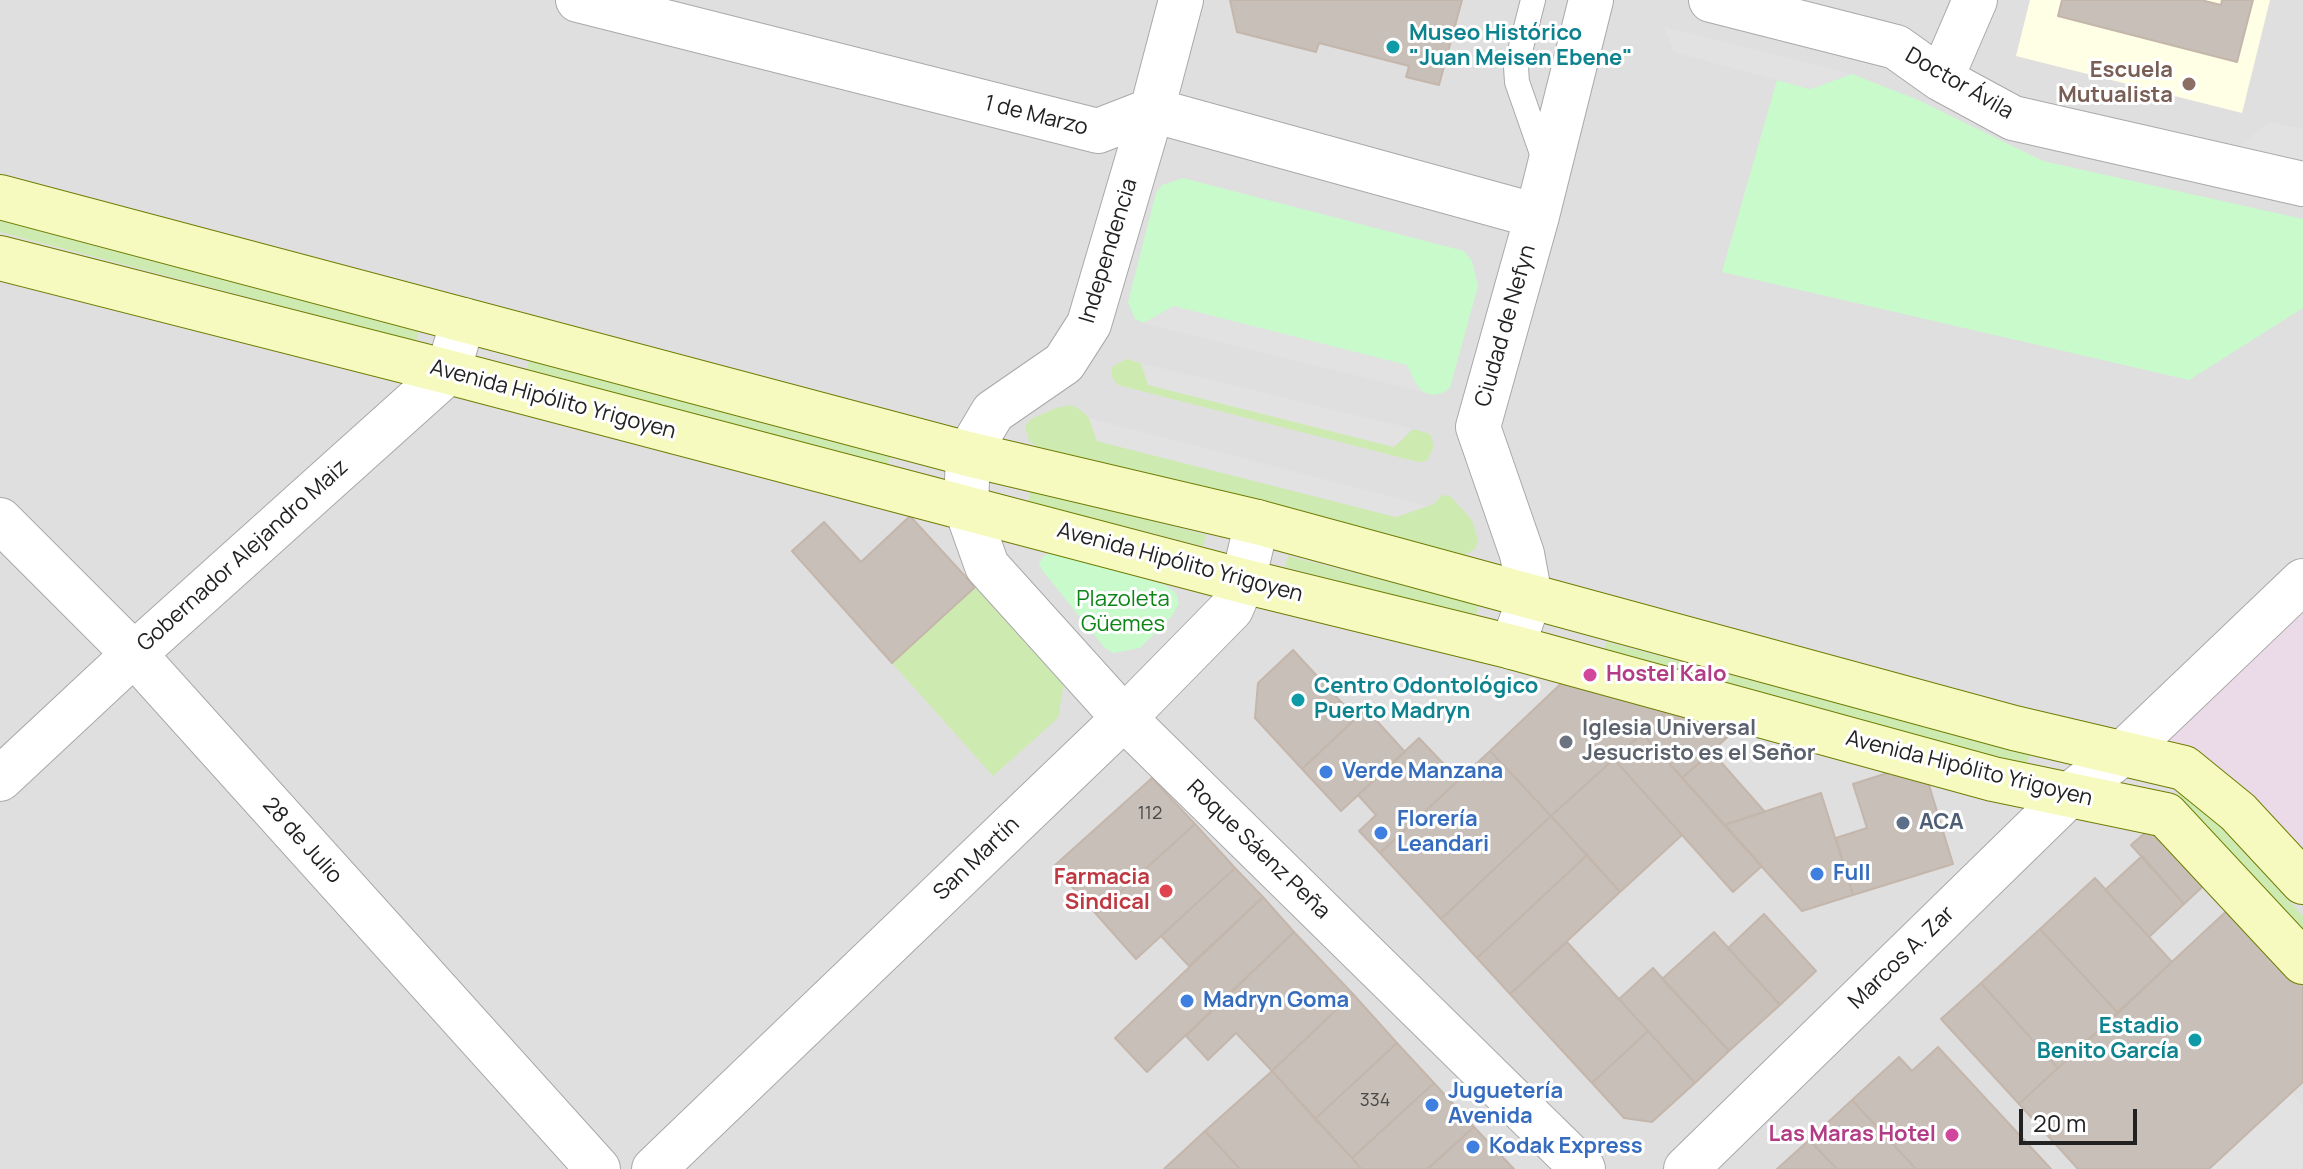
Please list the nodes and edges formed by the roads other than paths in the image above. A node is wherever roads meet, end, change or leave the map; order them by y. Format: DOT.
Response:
graph roads {
  1 [pos="578,0"];
  2 [pos="1181,0"];
  3 [pos="1533,0"];
  4 [pos="1591,0"];
  5 [pos="1711,0"];
  6 [pos="1975,0"];
  7 [pos="1941,79"];
  8 [pos="1152,110"];
  9 [pos="1548,171"];
  10 [pos="2303,184"];
  11 [pos="0,197"];
  12 [pos="1537,216"];
  13 [pos="0,258"];
  14 [pos="463,320"];
  15 [pos="448,372"];
  16 [pos="968,454"];
  17 [pos="966,507"];
  18 [pos="0,520"];
  19 [pos="1257,522"];
  20 [pos="1243,581"];
  21 [pos="2303,581"];
  22 [pos="1530,597"];
  23 [pos="1512,647"];
  24 [pos="134,654"];
  25 [pos="1124,718"];
  26 [pos="2124,752"];
  27 [pos="0,779"];
  28 [pos="2068,796"];
  29 [pos="2303,882"];
  30 [pos="2303,962"];
  31 [pos="598,1169"];
  32 [pos="654,1169"];
  33 [pos="1583,1169"];
  34 [pos="1686,1169"];
  1 -- 8 [label="street, 1 de Marzo"];
  2 -- 8 [label="street, Independencia"];
  3 -- 9 [label="lane"];
  4 -- 9 [label="street, Ciudad de Nefyn"];
  5 -- 7 [label="street, Doctor Ávila"];
  6 -- 7 [label="street"];
  7 -- 10 [label="street, Doctor Ávila"];
  8 -- 12 [label="street"];
  8 -- 16 [label="street, Independencia"];
  9 -- 12 [label="street, Ciudad de Nefyn"];
  11 -- 14 [label="main road"];
  12 -- 22 [label="street, Ciudad de Nefyn"];
  13 -- 15 [label="main road, Avenida Hipólito Yrigoyen"];
  14 -- 15 [label="street"];
  14 -- 16 [label="main road"];
  15 -- 17 [label="main road, Avenida Hipólito Yrigoyen"];
  15 -- 24 [label="street, Gobernador Alejandro Maiz"];
  16 -- 17 [label="street, Independencia"];
  16 -- 19 [label="main road"];
  17 -- 20 [label="main road, Avenida Hipólito Yrigoyen"];
  17 -- 25 [label="street, Roque Sáenz Peña"];
  18 -- 24 [label="street, 28 de Julio"];
  19 -- 20 [label="street, San Martín"];
  19 -- 22 [label="main road"];
  20 -- 23 [label="main road, Avenida Hipólito Yrigoyen"];
  20 -- 25 [label="street, San Martín"];
  21 -- 26 [label="street, Marcos A. Zar"];
  22 -- 23 [label="street"];
  22 -- 26 [label="main road"];
  23 -- 28 [label="main road, Avenida Hipólito Yrigoyen"];
  24 -- 27 [label="street, Gobernador Alejandro Maiz"];
  24 -- 31 [label="street, 28 de Julio"];
  25 -- 32 [label="street, San Martín"];
  25 -- 33 [label="street, Roque Sáenz Peña"];
  26 -- 28 [label="street, Marcos A. Zar"];
  26 -- 29 [label="main road"];
  28 -- 30 [label="main road, Avenida Hipólito Yrigoyen"];
  28 -- 34 [label="street, Marcos A. Zar"];
}
